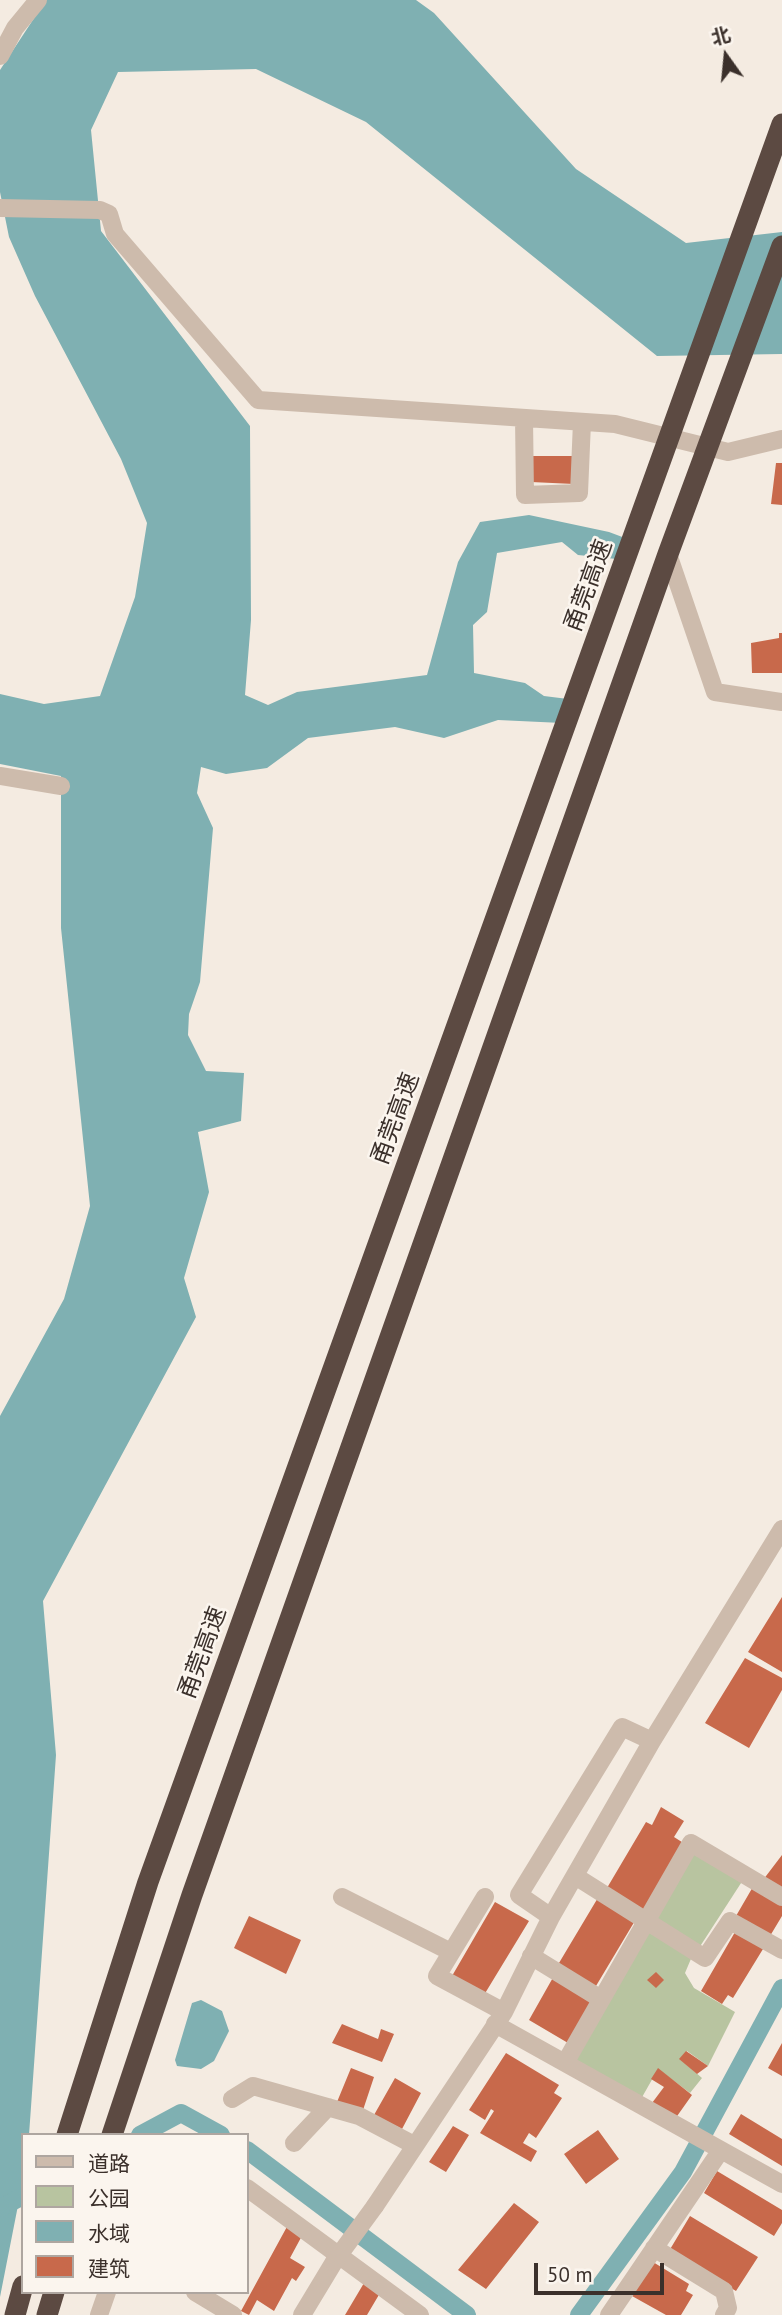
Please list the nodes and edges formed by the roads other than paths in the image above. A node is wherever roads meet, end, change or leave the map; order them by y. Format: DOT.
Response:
graph roads {
  1 [pos="38,0"];
  2 [pos="0,56"];
  3 [pos="782,124"];
  4 [pos="6,208"];
  5 [pos="782,246"];
  6 [pos="524,418"];
  7 [pos="582,422"];
  8 [pos="782,439"];
  9 [pos="668,554"];
  10 [pos="782,702"];
  11 [pos="0,776"];
  12 [pos="61,786"];
  13 [pos="782,1529"];
  14 [pos="652,1741"];
  15 [pos="575,1877"];
  16 [pos="485,1896"];
  17 [pos="342,1897"];
  18 [pos="782,1897"];
  19 [pos="551,1917"];
  20 [pos="646,1922"];
  21 [pos="782,1950"];
  22 [pos="451,1952"];
  23 [pos="531,1956"];
  24 [pos="601,1999"];
  25 [pos="499,2018"];
  26 [pos="565,2063"];
  27 [pos="232,2099"];
  28 [pos="328,2107"];
  29 [pos="68,2133"];
  30 [pos="113,2133"];
  31 [pos="294,2143"];
  32 [pos="414,2146"];
  33 [pos="716,2147"];
  34 [pos="782,2184"];
  35 [pos="248,2189"];
  36 [pos="654,2248"];
  37 [pos="21,2293"];
  38 [pos="53,2294"];
  39 [pos="106,2294"];
  40 [pos="198,2294"];
  41 [pos="15,2315"];
  42 [pos="47,2315"];
  43 [pos="99,2315"];
  44 [pos="233,2315"];
  45 [pos="302,2315"];
  46 [pos="420,2315"];
  47 [pos="609,2315"];
  48 [pos="724,2315"];
  1 -- 2 [label="street"];
  3 -- 29 [label="highway, 甬莞高速, bridge"];
  4 -- 6 [label="street"];
  5 -- 9 [label="highway, bridge"];
  6 -- 7 [label="street"];
  6 -- 7 [label="street"];
  7 -- 8 [label="street"];
  9 -- 10 [label="street"];
  9 -- 30 [label="highway, bridge"];
  11 -- 12 [label="street"];
  13 -- 14 [label="street"];
  14 -- 15 [label="street"];
  14 -- 19 [label="street"];
  15 -- 19 [label="street"];
  15 -- 20 [label="street"];
  16 -- 22 [label="street"];
  17 -- 22 [label="street"];
  18 -- 20 [label="street"];
  19 -- 23 [label="street"];
  20 -- 21 [label="street"];
  20 -- 24 [label="street"];
  22 -- 25 [label="street"];
  23 -- 24 [label="street"];
  23 -- 25 [label="street"];
  24 -- 26 [label="street"];
  25 -- 26 [label="street"];
  25 -- 32 [label="street"];
  26 -- 33 [label="street"];
  27 -- 28 [label="street"];
  28 -- 31 [label="street"];
  28 -- 32 [label="street"];
  32 -- 45 [label="street, bridge"];
  33 -- 34 [label="street"];
  33 -- 36 [label="street"];
  35 -- 46 [label="street"];
  36 -- 47 [label="street"];
  36 -- 48 [label="street"];
  37 -- 41 [label="highway"];
  38 -- 42 [label="highway"];
  39 -- 43 [label="street"];
  40 -- 44 [label="street"];
}
